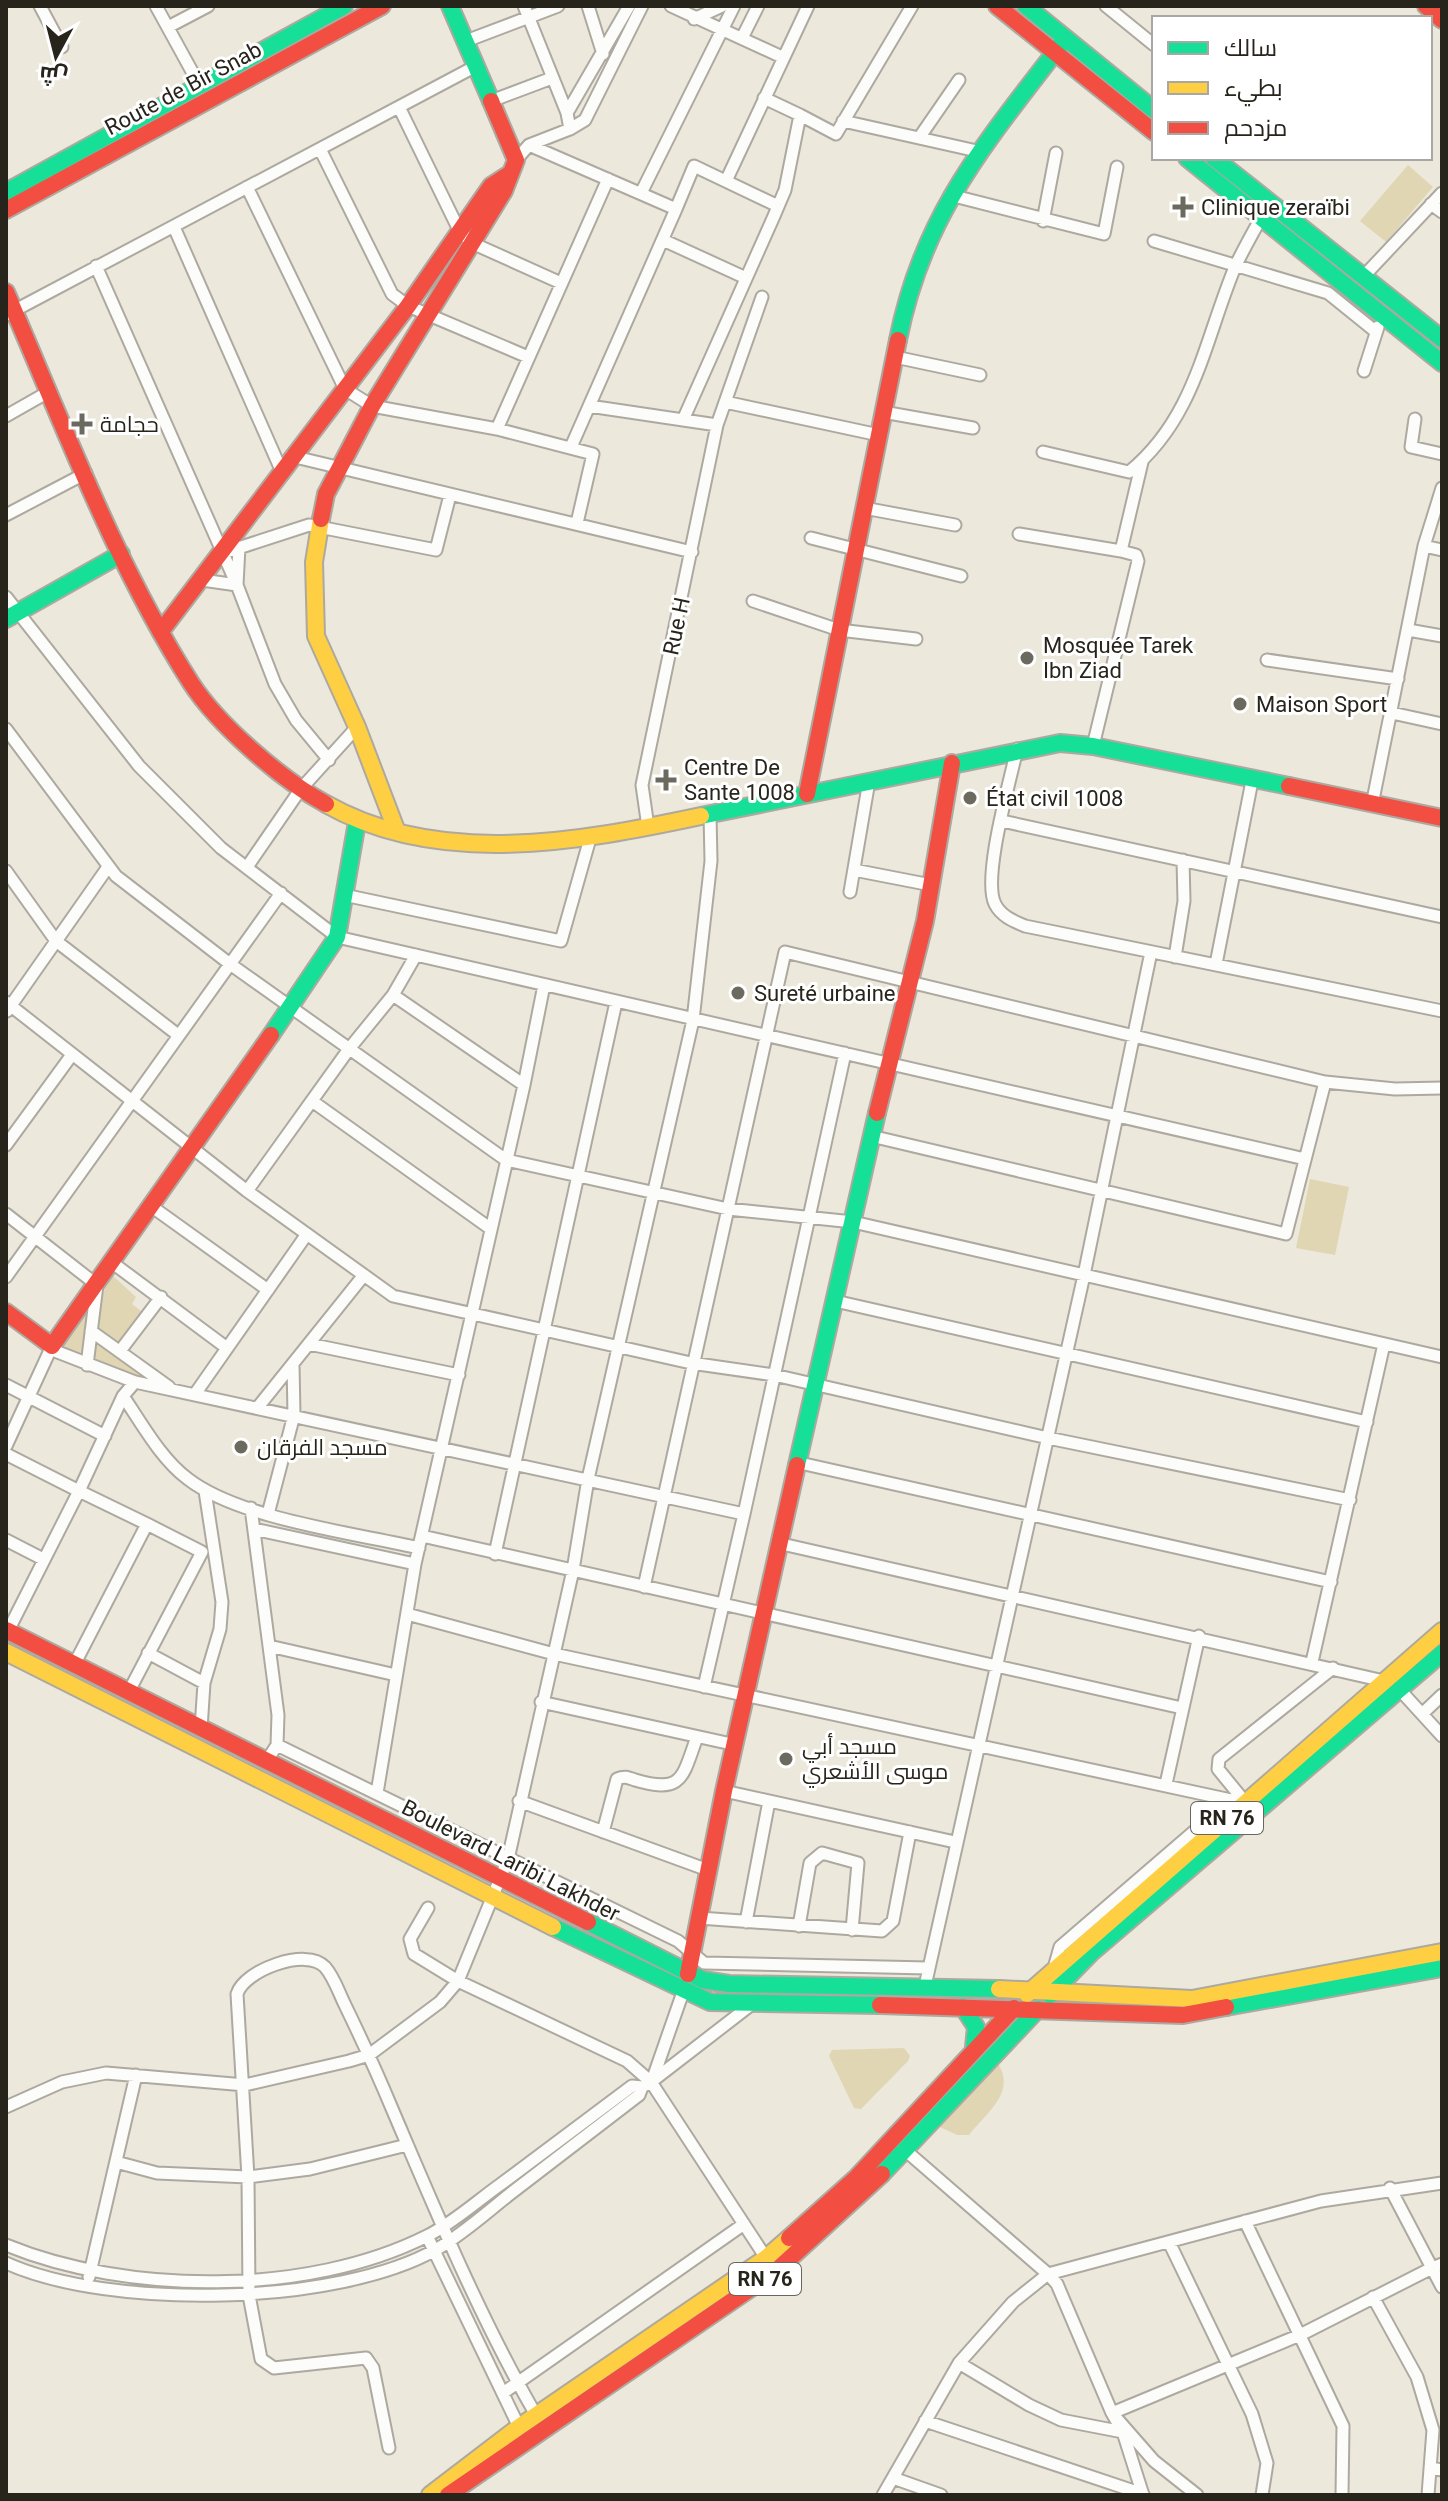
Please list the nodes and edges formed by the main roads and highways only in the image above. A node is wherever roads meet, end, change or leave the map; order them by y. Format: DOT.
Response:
graph roads {
  1 [pos="344,6"];
  2 [pos="382,6"];
  3 [pos="450,6"];
  4 [pos="997,6"];
  5 [pos="1036,9"];
  6 [pos="1425,11"];
  7 [pos="1442,20"];
  8 [pos="1060,46"];
  9 [pos="1152,109"];
  10 [pos="1152,130"];
  11 [pos="1189,160"];
  12 [pos="1220,160"];
  13 [pos="512,168"];
  14 [pos="6,192"];
  15 [pos="6,210"];
  16 [pos="6,292"];
  17 [pos="10,313"];
  18 [pos="1442,339"];
  19 [pos="1442,363"];
  20 [pos="121,554"];
  21 [pos="12,615"];
  22 [pos="162,630"];
  23 [pos="952,763"];
  24 [pos="807,794"];
  25 [pos="1442,818"];
  26 [pos="357,822"];
  27 [pos="397,832"];
  28 [pos="6,1312"];
  29 [pos="7,1630"];
  30 [pos="1442,1631"];
  31 [pos="6,1652"];
  32 [pos="1442,1653"];
  33 [pos="1391,1683"];
  34 [pos="1250,1809"];
  35 [pos="497,1887"];
  36 [pos="1442,1952"];
  37 [pos="1091,1953"];
  38 [pos="1442,1968"];
  39 [pos="688,1974"];
  40 [pos="1032,1989"];
  41 [pos="1054,1991"];
  42 [pos="1106,1995"];
  43 [pos="963,2007"];
  44 [pos="1014,2008"];
  45 [pos="1038,2009"];
  46 [pos="974,2047"];
  47 [pos="916,2112"];
  48 [pos="930,2124"];
  49 [pos="771,2265"];
  50 [pos="430,2495"];
  51 [pos="448,2495"];
  1 -- 14 [label="main road, Route de Bir Snab"];
  2 -- 15 [label="main road, Route de Bir Snab"];
  3 -- 13 [label="main road"];
  4 -- 8 [label="main road"];
  5 -- 8 [label="main road"];
  6 -- 7 [label="main road"];
  8 -- 9 [label="main road"];
  8 -- 10 [label="main road"];
  8 -- 24 [label="main road"];
  11 -- 19 [label="main road"];
  12 -- 18 [label="main road"];
  13 -- 22 [label="main road"];
  13 -- 27 [label="main road"];
  16 -- 17 [label="main road"];
  17 -- 20 [label="main road"];
  20 -- 21 [label="main road"];
  20 -- 22 [label="main road"];
  22 -- 26 [label="main road"];
  23 -- 24 [label="main road"];
  23 -- 25 [label="main road"];
  23 -- 39 [label="main road"];
  24 -- 27 [label="main road"];
  26 -- 27 [label="main road"];
  26 -- 28 [label="main road"];
  29 -- 35 [label="main road, Boulevard Laribi Lakhder"];
  30 -- 33 [label="main road, RN 76"];
  31 -- 35 [label="main road, Boulevard Laribi Lakhder"];
  32 -- 33 [label="main road, RN 76"];
  33 -- 34 [label="main road, RN 76"];
  34 -- 37 [label="main road, RN 76"];
  34 -- 40 [label="main road, RN 76"];
  35 -- 39 [label="main road, Boulevard Laribi Lakhder"];
  35 -- 43 [label="main road, Boulevard Laribi Lakhder"];
  36 -- 42 [label="main road, Boulevard Laribi Lakhder"];
  37 -- 41 [label="main road, RN 76"];
  37 -- 42 [label="main road"];
  38 -- 45 [label="main road, Boulevard Laribi Lakhder"];
  39 -- 40 [label="main road, Boulevard Laribi Lakhder"];
  40 -- 41 [label="main road, Boulevard Laribi Lakhder"];
  40 -- 44 [label="main road, RN 76"];
  41 -- 42 [label="main road, Boulevard Laribi Lakhder"];
  41 -- 45 [label="main road, RN 76"];
  43 -- 44 [label="main road, Boulevard Laribi Lakhder"];
  43 -- 46 [label="main road"];
  44 -- 45 [label="main road, Boulevard Laribi Lakhder"];
  44 -- 46 [label="main road, RN 76"];
  45 -- 48 [label="main road, RN 76"];
  46 -- 47 [label="main road, RN 76"];
  47 -- 48 [label="main road"];
  47 -- 49 [label="main road, RN 76"];
  48 -- 49 [label="main road, RN 76"];
  49 -- 50 [label="main road, RN 76"];
  49 -- 51 [label="main road, RN 76"];
}
